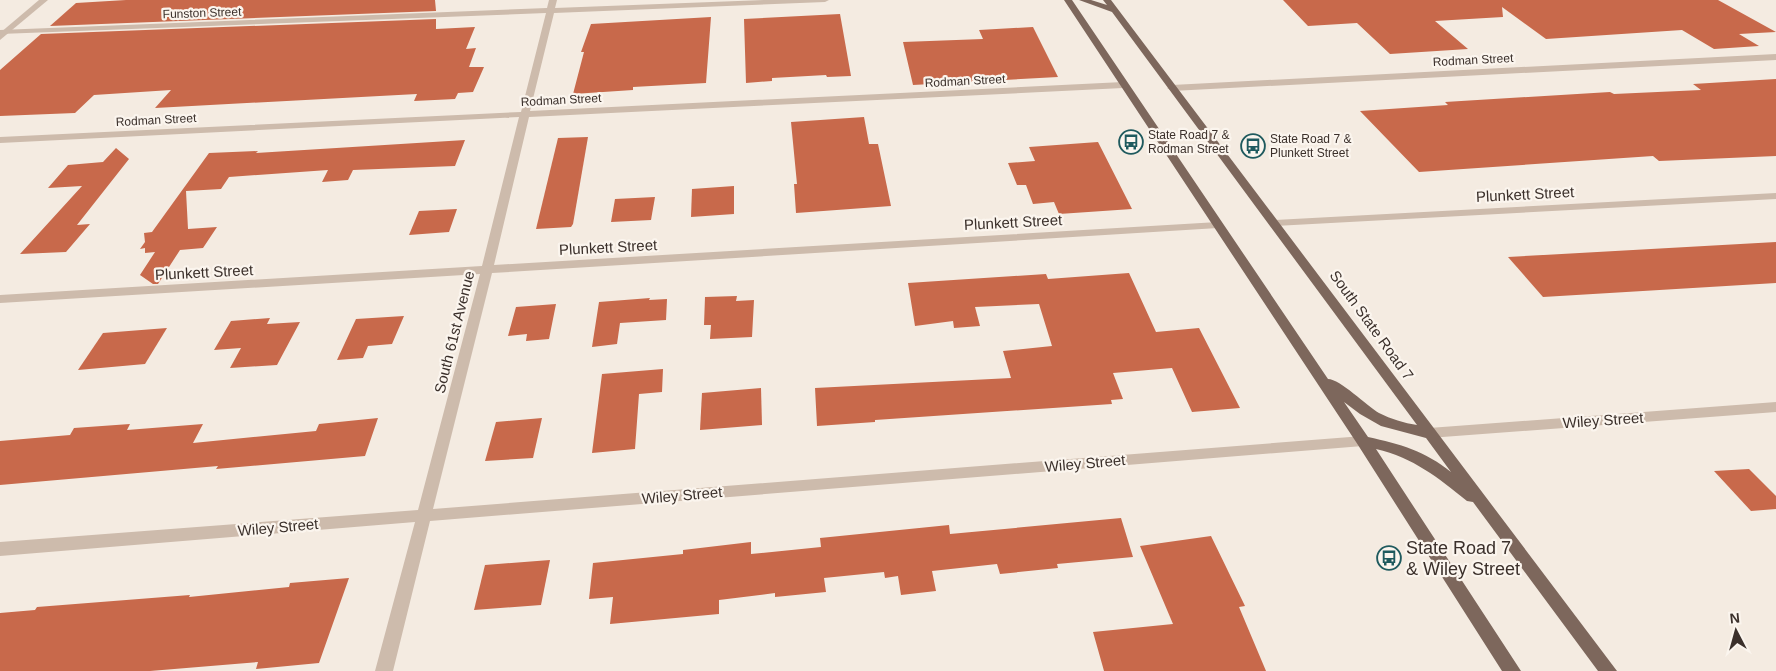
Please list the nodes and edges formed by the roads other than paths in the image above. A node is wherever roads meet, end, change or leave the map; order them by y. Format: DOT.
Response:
graph roads {
  1 [pos="44,0"];
  2 [pos="825,0"];
  3 [pos="1068,0"];
  4 [pos="1083,0"];
  5 [pos="1107,0"];
  6 [pos="552,5"];
  7 [pos="1114,10"];
  8 [pos="2,34"];
  9 [pos="1776,57"];
  10 [pos="1123,85"];
  11 [pos="1172,88"];
  12 [pos="524,114"];
  13 [pos="0,140"];
  14 [pos="1776,196"];
  15 [pos="1275,223"];
  16 [pos="1218,225"];
  17 [pos="488,269"];
  18 [pos="0,299"];
  19 [pos="1317,372"];
  20 [pos="1776,407"];
  21 [pos="1430,432"];
  22 [pos="1363,441"];
  23 [pos="1486,508"];
  24 [pos="424,516"];
  25 [pos="0,549"];
  26 [pos="384,671"];
  27 [pos="1512,671"];
  28 [pos="1608,671"];
  1 -- 8 [label="street"];
  2 -- 6 [label="street, Funston Street"];
  3 -- 10 [label="main road"];
  4 -- 7 [label="main road"];
  5 -- 7 [label="main road, South State Road 7"];
  6 -- 8 [label="street, Funston Street"];
  6 -- 12 [label="street, South 61st Avenue"];
  7 -- 11 [label="main road, South State Road 7"];
  9 -- 11 [label="street, Rodman Street"];
  10 -- 12 [label="street, Rodman Street"];
  10 -- 16 [label="main road"];
  11 -- 15 [label="main road, South State Road 7"];
  12 -- 13 [label="street, Rodman Street"];
  12 -- 17 [label="street, South 61st Avenue"];
  14 -- 15 [label="street, Plunkett Street"];
  15 -- 21 [label="main road, South State Road 7"];
  16 -- 17 [label="street, Plunkett Street"];
  16 -- 19 [label="main road"];
  17 -- 18 [label="street, Plunkett Street"];
  17 -- 24 [label="street, South 61st Avenue"];
  19 -- 21 [label="main road"];
  19 -- 22 [label="main road"];
  20 -- 21 [label="street, Wiley Street"];
  21 -- 23 [label="main road, South State Road 7"];
  22 -- 23 [label="main road"];
  22 -- 24 [label="street, Wiley Street"];
  22 -- 27 [label="main road"];
  23 -- 28 [label="main road, South State Road 7"];
  24 -- 25 [label="street, Wiley Street"];
  24 -- 26 [label="street, South 61st Avenue"];
}
